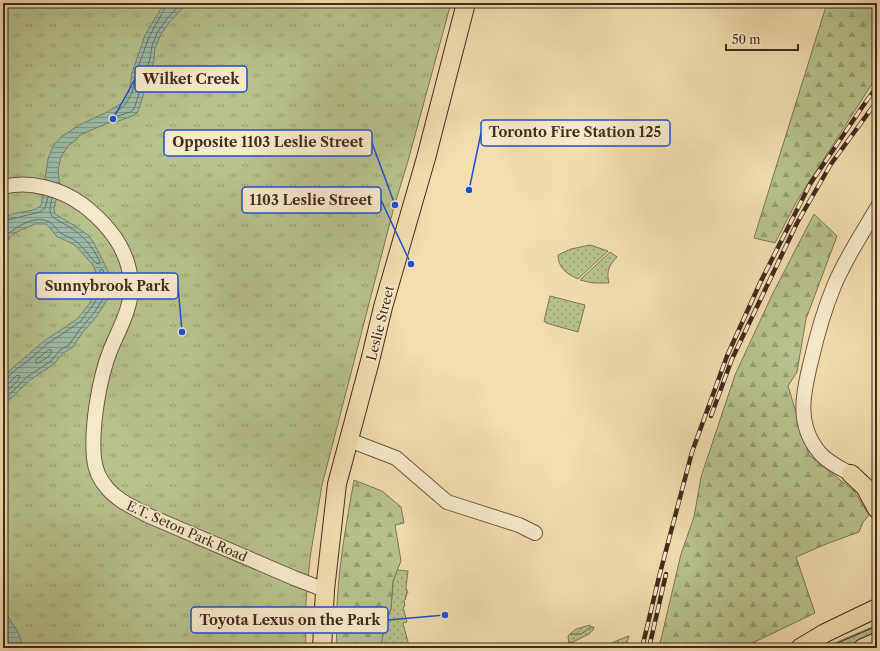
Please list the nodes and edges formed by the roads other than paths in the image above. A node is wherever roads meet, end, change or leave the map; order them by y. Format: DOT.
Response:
graph roads {
  1 [pos="466,3"];
  2 [pos="3,187"];
  3 [pos="877,208"];
  4 [pos="349,440"];
  5 [pos="851,474"];
  6 [pos="877,481"];
  7 [pos="877,509"];
  8 [pos="535,533"];
  9 [pos="324,590"];
  10 [pos="877,608"];
  11 [pos="877,616"];
  12 [pos="877,642"];
  13 [pos="322,648"];
  14 [pos="800,648"];
  15 [pos="804,648"];
  16 [pos="863,648"];
  1 -- 4 [label="main road, Leslie Street"];
  2 -- 9 [label="street, E.T. Seton Park Road"];
  3 -- 5 [label="street"];
  4 -- 8 [label="street"];
  4 -- 9 [label="main road, Leslie Street"];
  5 -- 6 [label="main road"];
  5 -- 7 [label="main road"];
  9 -- 13 [label="main road, Leslie Street"];
  10 -- 14 [label="main road"];
  11 -- 15 [label="main road"];
  12 -- 16 [label="main road"];
}
